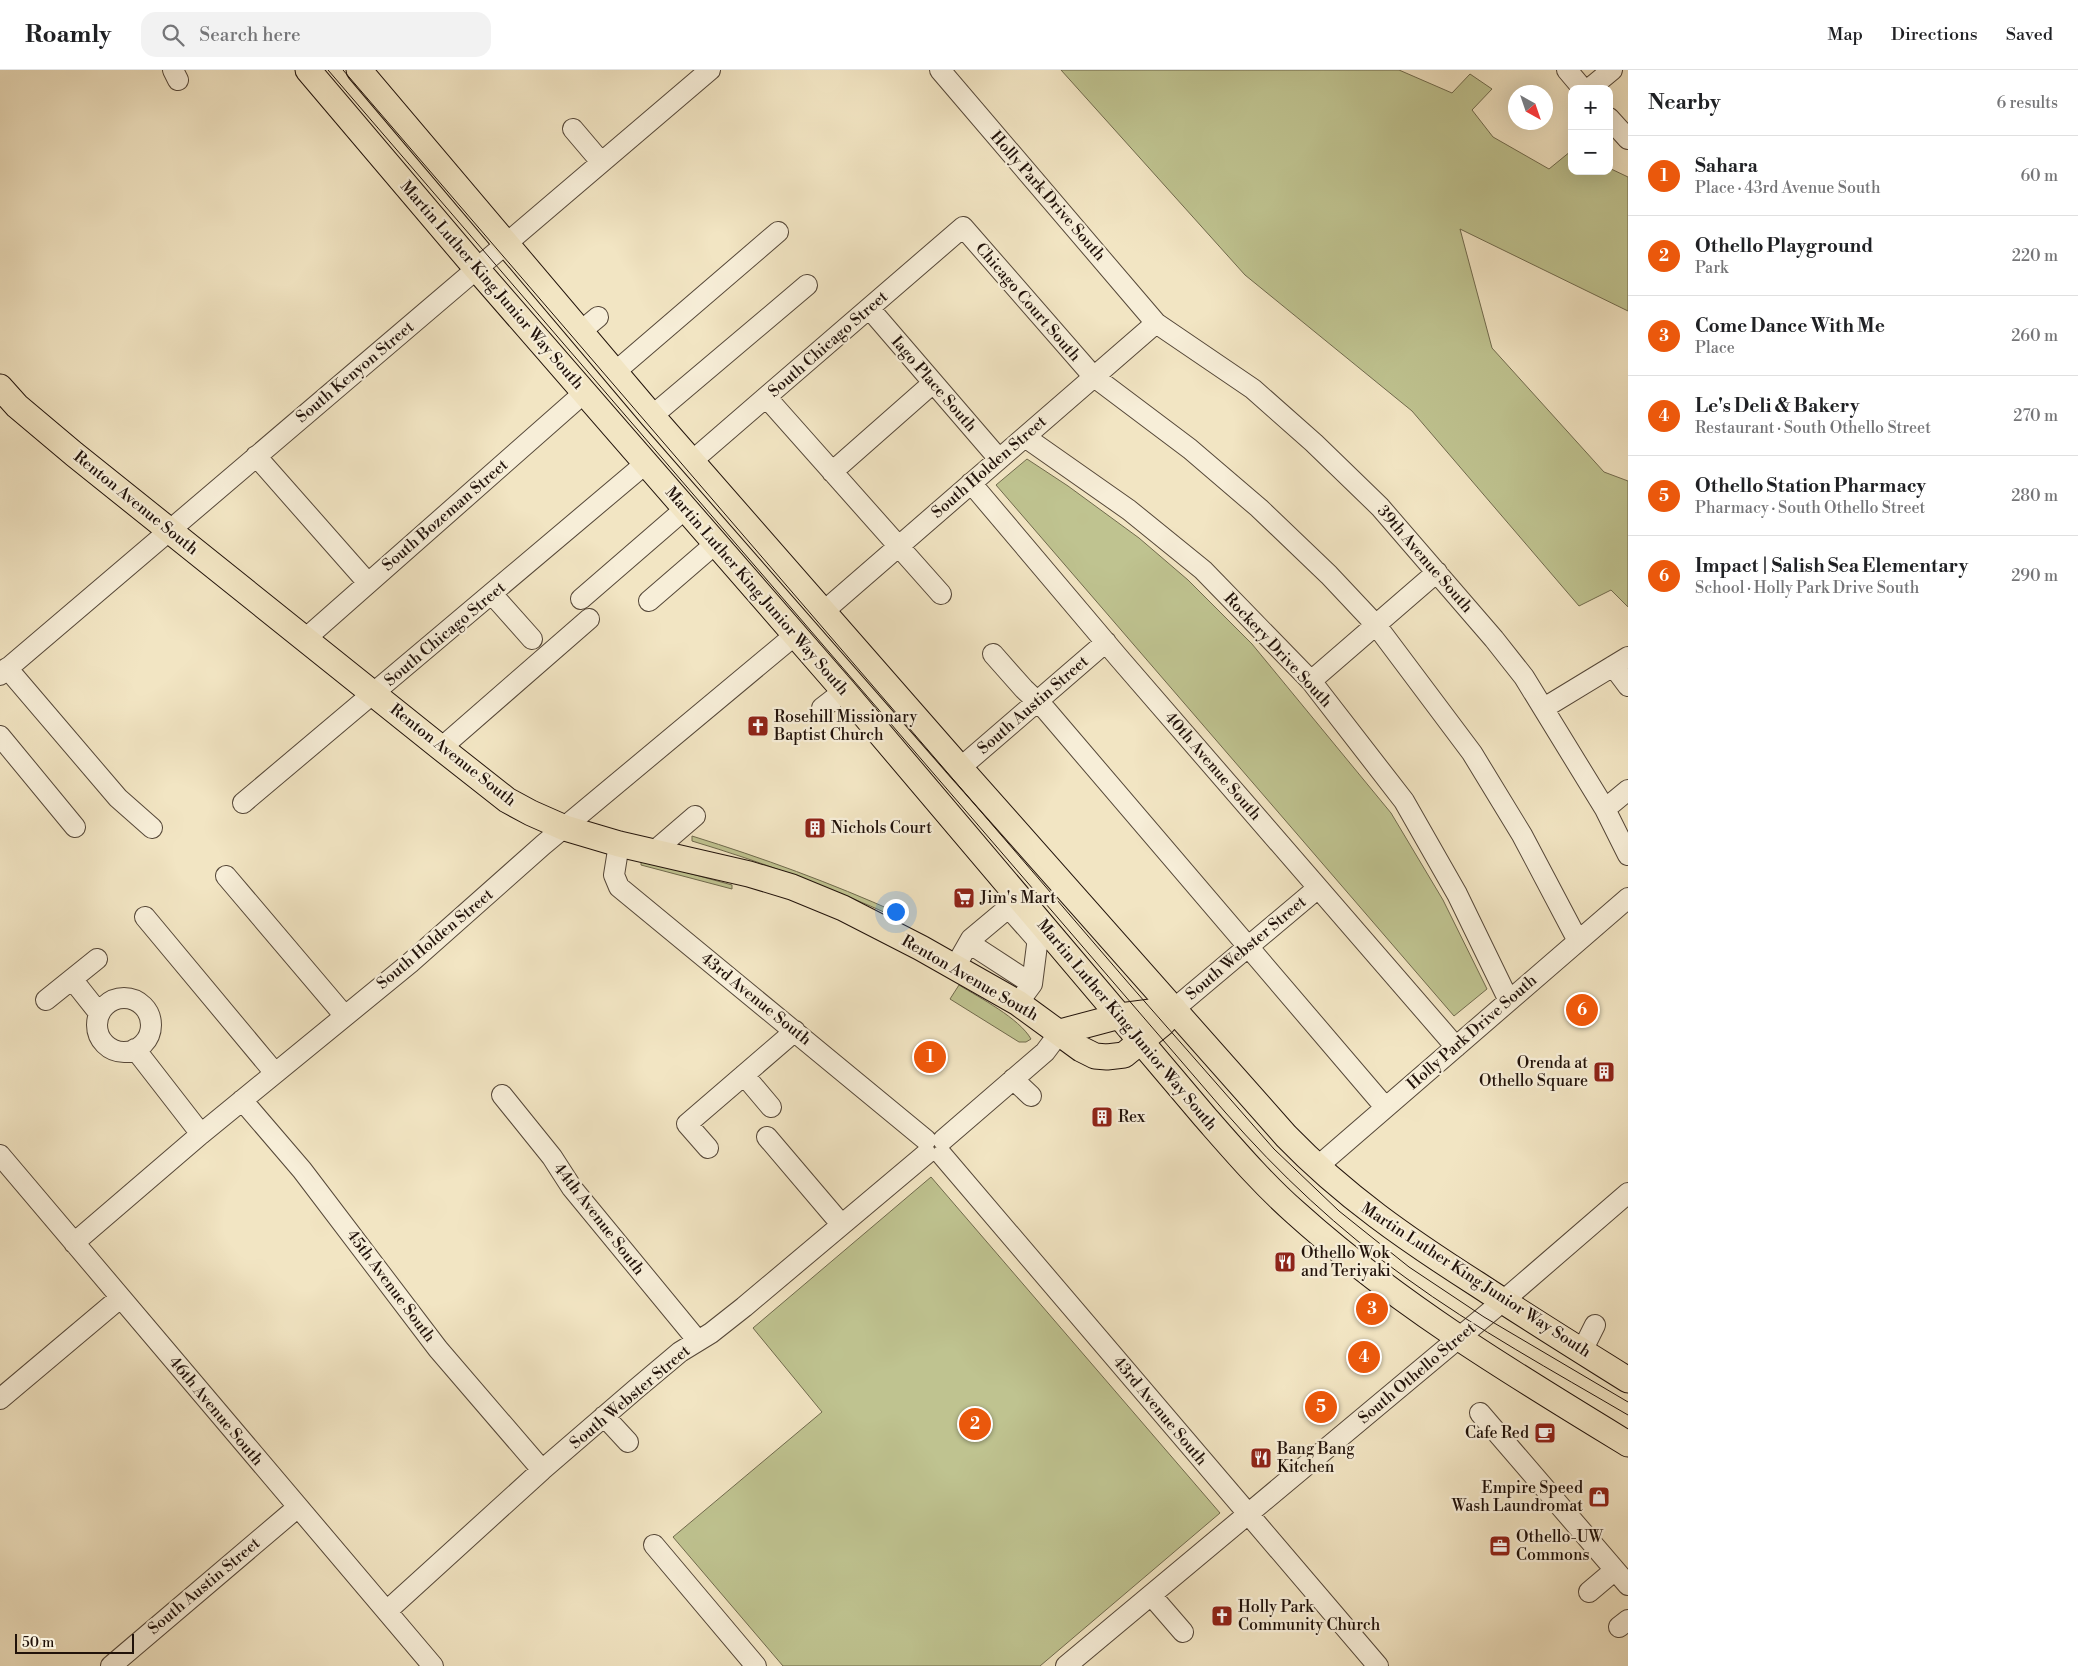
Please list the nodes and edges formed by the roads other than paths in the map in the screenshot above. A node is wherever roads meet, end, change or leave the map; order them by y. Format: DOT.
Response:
graph roads {
  1 [pos="308,70"];
  2 [pos="359,70"];
  3 [pos="710,70"];
  4 [pos="940,70"];
  5 [pos="1567,70"];
  6 [pos="1612,70"];
  7 [pos="1580,85"];
  8 [pos="1594,85"];
  9 [pos="1613,123"];
  10 [pos="572,129"];
  11 [pos="1628,140"];
  12 [pos="601,162"];
  13 [pos="964,227"];
  14 [pos="778,232"];
  15 [pos="505,243"];
  16 [pos="476,268"];
  17 [pos="807,285"];
  18 [pos="869,308"];
  19 [pos="1156,323"];
  20 [pos="615,372"];
  21 [pos="1094,376"];
  22 [pos="933,384"];
  23 [pos="0,387"];
  24 [pos="585,392"];
  25 [pos="766,397"];
  26 [pos="652,416"];
  27 [pos="1025,437"];
  28 [pos="256,456"];
  29 [pos="999,459"];
  30 [pos="692,461"];
  31 [pos="645,464"];
  32 [pos="832,472"];
  33 [pos="971,483"];
  34 [pos="685,509"];
  35 [pos="170,530"];
  36 [pos="715,544"];
  37 [pos="899,546"];
  38 [pos="1437,572"];
  39 [pos="368,582"];
  40 [pos="492,594"];
  41 [pos="941,594"];
  42 [pos="581,598"];
  43 [pos="649,601"];
  44 [pos="823,612"];
  45 [pos="589,619"];
  46 [pos="1376,625"];
  47 [pos="795,635"];
  48 [pos="304,638"];
  49 [pos="532,640"];
  50 [pos="1106,642"];
  51 [pos="993,654"];
  52 [pos="1620,662"];
  53 [pos="4,671"];
  54 [pos="1311,681"];
  55 [pos="1628,686"];
  56 [pos="844,691"];
  57 [pos="375,694"];
  58 [pos="1038,702"];
  59 [pos="822,708"];
  60 [pos="1544,708"];
  61 [pos="0,736"];
  62 [pos="441,748"];
  63 [pos="960,768"];
  64 [pos="1628,790"];
  65 [pos="243,803"];
  66 [pos="1605,809"];
  67 [pos="696,816"];
  68 [pos="75,827"];
  69 [pos="152,828"];
  70 [pos="565,828"];
  71 [pos="619,844"];
  72 [pos="652,853"];
  73 [pos="1628,855"];
  74 [pos="226,876"];
  75 [pos="1318,888"];
  76 [pos="1628,898"];
  77 [pos="1014,902"];
  78 [pos="145,917"];
  79 [pos="1044,938"];
  80 [pos="1578,941"];
  81 [pos="969,943"];
  82 [pos="1249,948"];
  83 [pos="97,959"];
  84 [pos="955,967"];
  85 [pos="72,979"];
  86 [pos="1025,993"];
  87 [pos="46,1000"];
  88 [pos="1509,1001"];
  89 [pos="1174,1009"];
  90 [pos="99,1013"];
  91 [pos="344,1016"];
  92 [pos="1120,1016"];
  93 [pos="795,1031"];
  94 [pos="1060,1032"];
  95 [pos="1141,1042"];
  96 [pos="1456,1047"];
  97 [pos="135,1049"];
  98 [pos="275,1073"];
  99 [pos="744,1075"];
  100 [pos="1013,1079"];
  101 [pos="502,1095"];
  102 [pos="1031,1096"];
  103 [pos="242,1100"];
  104 [pos="771,1107"];
  105 [pos="1385,1107"];
  106 [pos="201,1134"];
  107 [pos="767,1137"];
  108 [pos="934,1147"];
  109 [pos="708,1148"];
  110 [pos="0,1155"];
  111 [pos="1317,1167"];
  112 [pos="1628,1193"];
  113 [pos="841,1224"];
  114 [pos="74,1243"];
  115 [pos="120,1298"];
  116 [pos="1503,1301"];
  117 [pos="1595,1325"];
  118 [pos="1458,1337"];
  119 [pos="698,1341"];
  120 [pos="1582,1351"];
  121 [pos="1628,1380"];
  122 [pos="2,1393"];
  123 [pos="1480,1413"];
  124 [pos="604,1416"];
  125 [pos="628,1442"];
  126 [pos="1628,1444"];
  127 [pos="542,1470"];
  128 [pos="298,1507"];
  129 [pos="1248,1514"];
  130 [pos="654,1545"];
  131 [pos="1622,1578"];
  132 [pos="1589,1592"];
  133 [pos="1151,1595"];
  134 [pos="388,1610"];
  135 [pos="1183,1632"];
  136 [pos="111,1666"];
  137 [pos="433,1666"];
  138 [pos="756,1666"];
  139 [pos="1066,1666"];
  140 [pos="1378,1666"];
  1 -- 16 [label="main road, Martin Luther King Junior Way South"];
  2 -- 15 [label="main road, Martin Luther King Junior Way South"];
  3 -- 12 [label="street, South Kenyon Street"];
  4 -- 19 [label="street, Holly Park Drive South"];
  5 -- 7 [label="street"];
  6 -- 8 [label="street"];
  9 -- 11 [label="street"];
  10 -- 12 [label="street"];
  12 -- 15 [label="street, South Kenyon Street"];
  13 -- 18 [label="street, South Chicago Street"];
  13 -- 21 [label="street, Chicago Court South"];
  14 -- 20 [label="street"];
  15 -- 16 [label="street, South Kenyon Street"];
  15 -- 20 [label="main road, Martin Luther King Junior Way South"];
  16 -- 24 [label="main road, Martin Luther King Junior Way South"];
  16 -- 28 [label="street, South Kenyon Street"];
  17 -- 26 [label="street"];
  18 -- 22 [label="street, Iago Place South"];
  18 -- 25 [label="street, South Chicago Street"];
  19 -- 21 [label="street, South Holden Street"];
  19 -- 38 [label="street, 39th Avenue South"];
  20 -- 26 [label="main road, Martin Luther King Junior Way South"];
  21 -- 27 [label="street, South Holden Street"];
  21 -- 46 [label="street, Chicago Court South"];
  22 -- 29 [label="street, Iago Place South"];
  22 -- 32 [label="street"];
  23 -- 35 [label="main road, Renton Avenue South"];
  24 -- 31 [label="main road, Martin Luther King Junior Way South"];
  24 -- 39 [label="street, South Bozeman Street"];
  25 -- 30 [label="street, South Chicago Street"];
  25 -- 32 [label="street"];
  26 -- 30 [label="main road, Martin Luther King Junior Way South"];
  27 -- 29 [label="street, South Holden Street"];
  27 -- 54 [label="street, Rockery Drive South"];
  28 -- 35 [label="street, South Kenyon Street"];
  28 -- 39 [label="street"];
  29 -- 33 [label="street, South Holden Street"];
  30 -- 44 [label="main road, Martin Luther King Junior Way South"];
  31 -- 34 [label="main road, Martin Luther King Junior Way South"];
  31 -- 40 [label="street, South Chicago Street"];
  32 -- 37 [label="street"];
  33 -- 37 [label="street, South Holden Street"];
  33 -- 50 [label="street, 40th Avenue South"];
  34 -- 36 [label="main road, Martin Luther King Junior Way South"];
  34 -- 42 [label="street"];
  35 -- 48 [label="main road, Renton Avenue South"];
  35 -- 53 [label="street, South Kenyon Street"];
  36 -- 43 [label="street"];
  36 -- 47 [label="main road, Martin Luther King Junior Way South"];
  37 -- 41 [label="street"];
  37 -- 44 [label="street, South Holden Street"];
  38 -- 46 [label="street"];
  38 -- 60 [label="street, 39th Avenue South"];
  39 -- 48 [label="street, South Bozeman Street"];
  40 -- 49 [label="street"];
  40 -- 57 [label="street, South Chicago Street"];
  44 -- 63 [label="main road, Martin Luther King Junior Way South"];
  45 -- 62 [label="street"];
  46 -- 54 [label="street"];
  46 -- 80 [label="street, Chicago Court South"];
  47 -- 56 [label="main road, Martin Luther King Junior Way South"];
  47 -- 70 [label="street, South Holden Street"];
  48 -- 57 [label="main road, Renton Avenue South"];
  50 -- 58 [label="street, South Austin Street"];
  50 -- 75 [label="street, 40th Avenue South"];
  51 -- 58 [label="street"];
  52 -- 55 [label="street"];
  52 -- 60 [label="street"];
  53 -- 69 [label="street"];
  54 -- 88 [label="street, Rockery Drive South"];
  56 -- 59 [label="street"];
  56 -- 77 [label="main road, Martin Luther King Junior Way South"];
  57 -- 62 [label="main road, Renton Avenue South"];
  57 -- 65 [label="street, South Chicago Street"];
  58 -- 63 [label="street, South Austin Street"];
  58 -- 82 [label="street"];
  60 -- 66 [label="street, 39th Avenue South"];
  61 -- 68 [label="street"];
  62 -- 70 [label="main road, Renton Avenue South"];
  63 -- 89 [label="main road, Martin Luther King Junior Way South"];
  64 -- 66 [label="street"];
  66 -- 73 [label="street, 39th Avenue South"];
  67 -- 72 [label="street"];
  70 -- 71 [label="main road, Renton Avenue South"];
  70 -- 91 [label="street, South Holden Street"];
  71 -- 72 [label="main road, Renton Avenue South"];
  71 -- 93 [label="street, 43rd Avenue South"];
  72 -- 84 [label="main road, Renton Avenue South"];
  74 -- 91 [label="street"];
  75 -- 82 [label="street, South Webster Street"];
  75 -- 96 [label="street, 40th Avenue South"];
  76 -- 80 [label="street, Holly Park Drive South"];
  77 -- 79 [label="main road, Martin Luther King Junior Way South"];
  77 -- 81 [label="street"];
  78 -- 98 [label="street"];
  79 -- 86 [label="street"];
  79 -- 92 [label="main road, Martin Luther King Junior Way South"];
  80 -- 88 [label="street, Holly Park Drive South"];
  81 -- 84 [label="street"];
  81 -- 86 [label="street"];
  82 -- 89 [label="street, South Webster Street"];
  82 -- 105 [label="street"];
  83 -- 85 [label="street"];
  84 -- 86 [label="main road, Renton Avenue South"];
  85 -- 87 [label="street"];
  85 -- 90 [label="street"];
  86 -- 94 [label="main road, Renton Avenue South"];
  88 -- 96 [label="street, Holly Park Drive South"];
  89 -- 92 [label="main road"];
  89 -- 95 [label="main road, Renton Avenue South"];
  89 -- 111 [label="main road, Martin Luther King Junior Way South"];
  90 -- 97 [label="street"];
  90 -- 97 [label="street"];
  91 -- 98 [label="street, South Holden Street"];
  92 -- 94 [label="main road"];
  92 -- 95 [label="main road, Martin Luther King Junior Way South"];
  93 -- 99 [label="street"];
  93 -- 108 [label="street, 43rd Avenue South"];
  94 -- 95 [label="main road, Renton Avenue South"];
  94 -- 100 [label="street, South Webster Street"];
  95 -- 118 [label="main road, Martin Luther King Junior Way South"];
  96 -- 105 [label="street, Holly Park Drive South"];
  97 -- 106 [label="street"];
  98 -- 103 [label="street, South Holden Street"];
  99 -- 104 [label="street"];
  99 -- 109 [label="street"];
  100 -- 102 [label="street"];
  100 -- 108 [label="street, South Webster Street"];
  101 -- 119 [label="street, 44th Avenue South"];
  103 -- 106 [label="street, South Holden Street"];
  103 -- 127 [label="street, 45th Avenue South"];
  105 -- 111 [label="street, Holly Park Drive South"];
  106 -- 114 [label="street, South Holden Street"];
  107 -- 113 [label="street"];
  108 -- 113 [label="street, South Webster Street"];
  108 -- 129 [label="street, 43rd Avenue South"];
  110 -- 114 [label="street, 46th Avenue South"];
  111 -- 116 [label="main road, Martin Luther King Junior Way South"];
  112 -- 116 [label="street, South Othello Street"];
  113 -- 119 [label="street, South Webster Street"];
  114 -- 115 [label="street, 46th Avenue South"];
  115 -- 122 [label="street"];
  115 -- 128 [label="street, 46th Avenue South"];
  116 -- 118 [label="street, South Othello Street"];
  116 -- 120 [label="main road, Martin Luther King Junior Way South"];
  117 -- 120 [label="street"];
  118 -- 126 [label="main road, Martin Luther King Junior Way South"];
  118 -- 129 [label="street, South Othello Street"];
  119 -- 124 [label="street, South Webster Street"];
  120 -- 121 [label="main road, Martin Luther King Junior Way South"];
  123 -- 131 [label="street"];
  124 -- 125 [label="street"];
  124 -- 127 [label="street, South Webster Street"];
  127 -- 134 [label="street, South Webster Street"];
  128 -- 134 [label="street, 46th Avenue South"];
  128 -- 136 [label="street, South Austin Street"];
  129 -- 133 [label="street, South Othello Street"];
  129 -- 140 [label="street, 43rd Avenue South"];
  130 -- 138 [label="street"];
  131 -- 132 [label="street"];
  133 -- 135 [label="street"];
  133 -- 139 [label="street, South Othello Street"];
  134 -- 137 [label="street, 46th Avenue South"];
}
